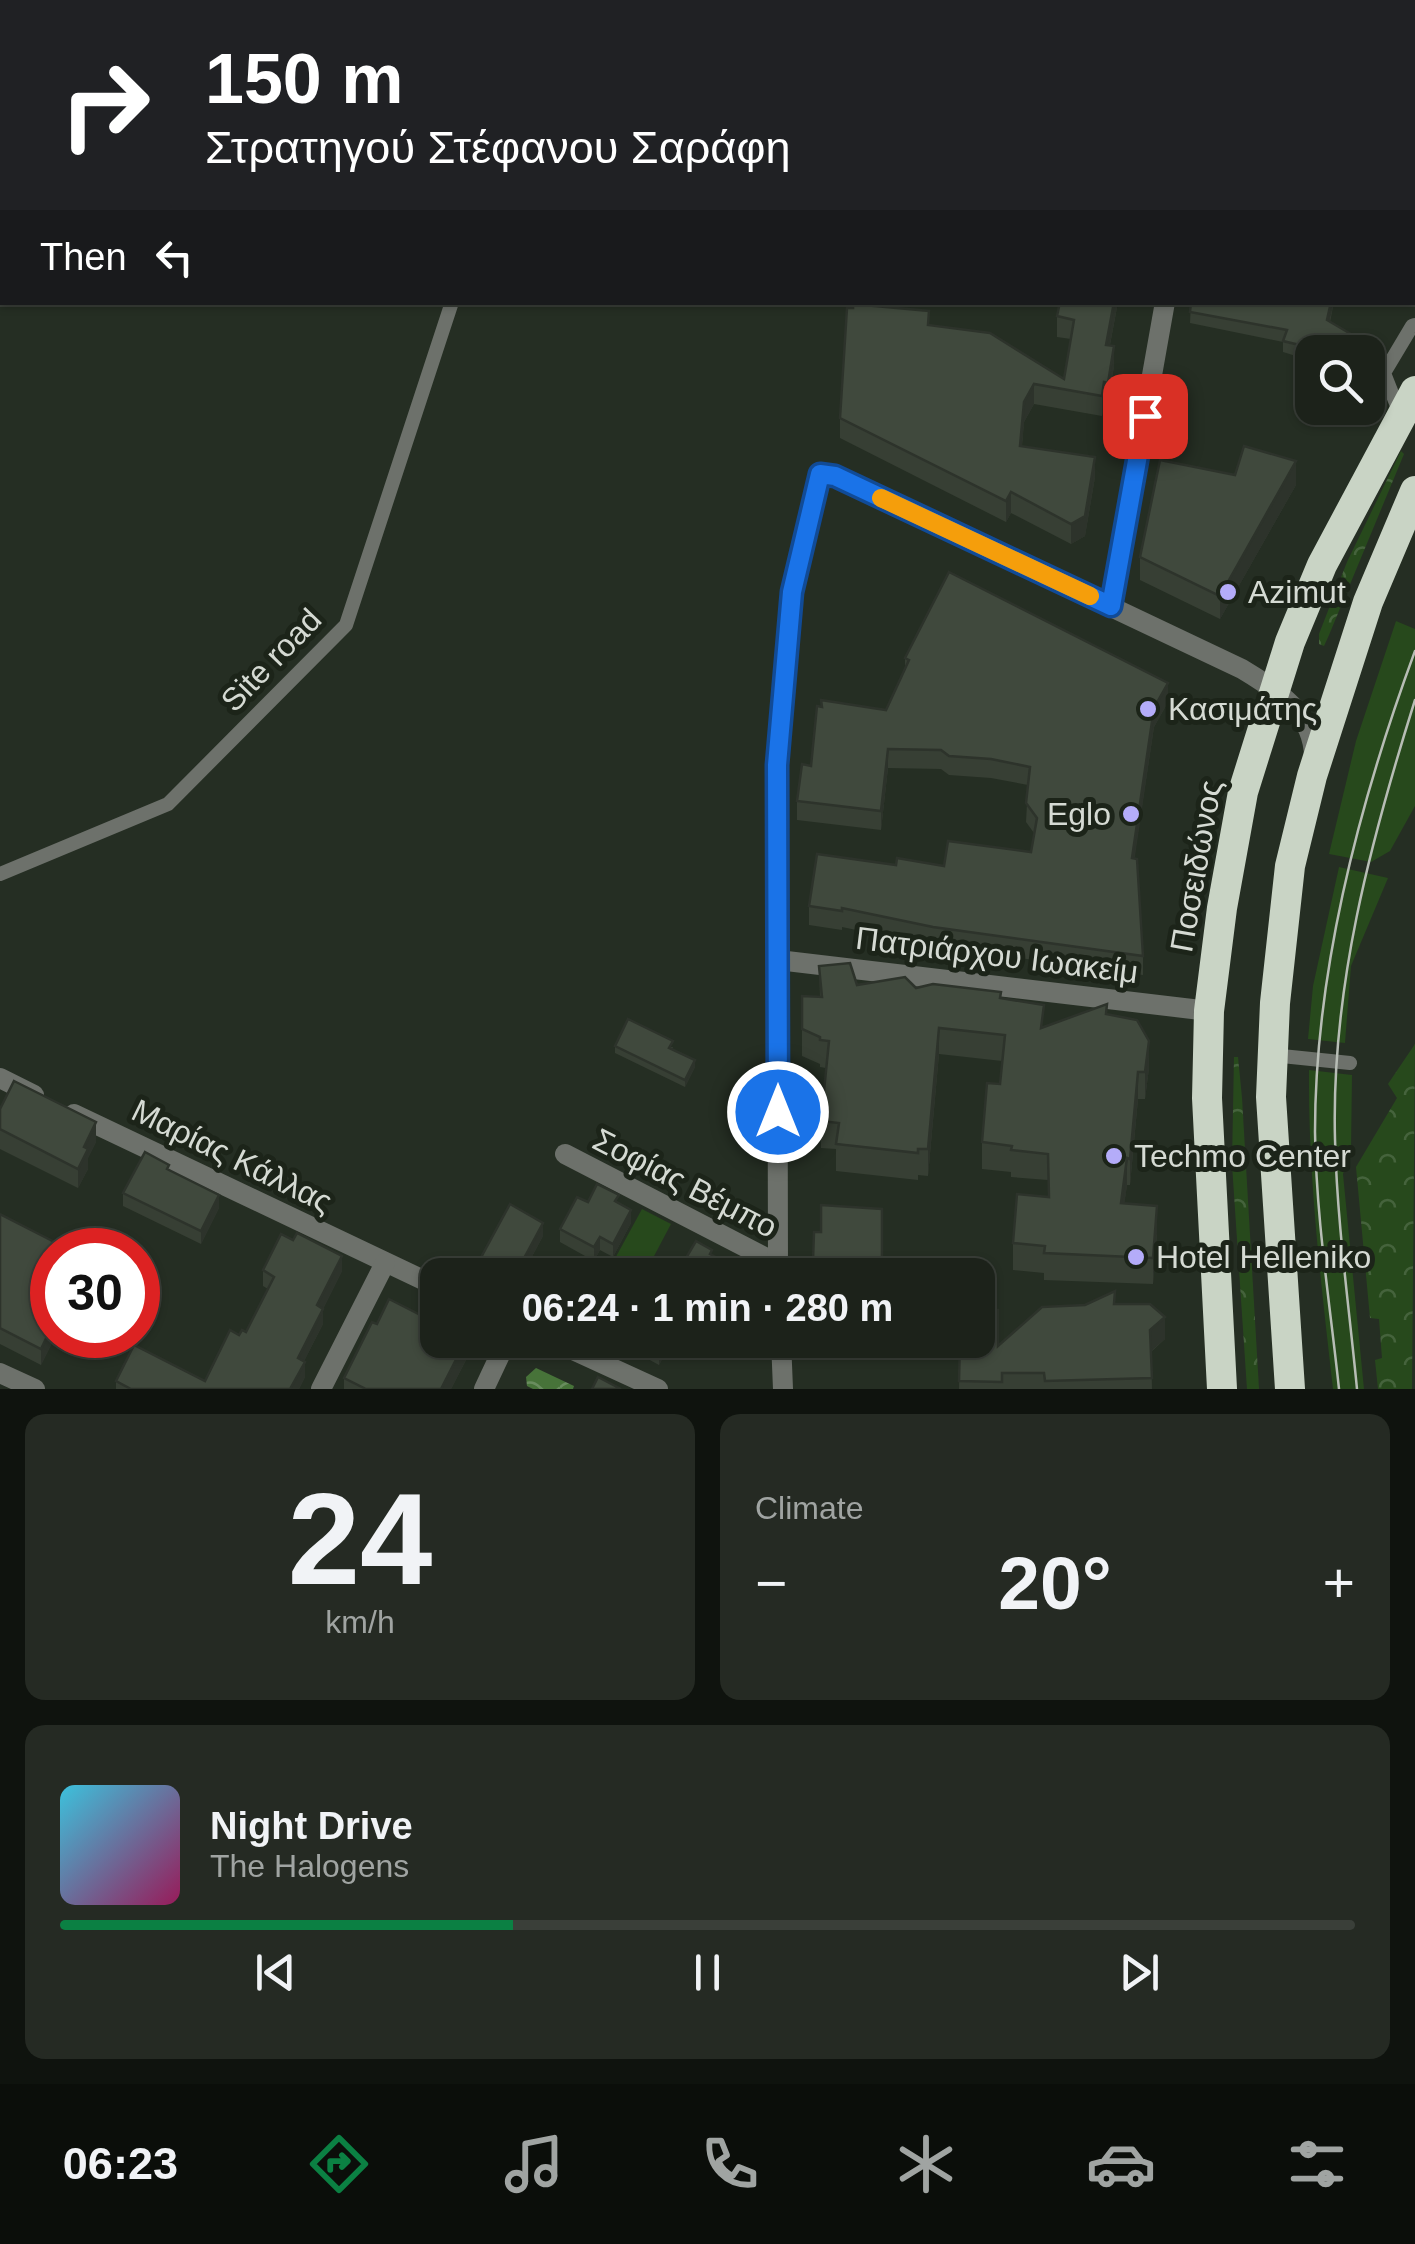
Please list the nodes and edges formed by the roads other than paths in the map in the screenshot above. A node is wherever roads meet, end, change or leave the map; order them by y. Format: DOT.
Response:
graph roads {
  1 [pos="451,305"];
  2 [pos="1164,305"];
  3 [pos="1415,326"];
  4 [pos="1408,404"];
  5 [pos="1415,491"];
  6 [pos="1111,606"];
  7 [pos="1274,688"];
  8 [pos="1312,776"];
  9 [pos="0,874"];
  10 [pos="778,960"];
  11 [pos="1209,1012"];
  12 [pos="1272,1055"];
  13 [pos="1350,1062"];
  14 [pos="0,1078"];
  15 [pos="565,1154"];
  16 [pos="756,1258"];
  17 [pos="778,1258"];
  18 [pos="385,1263"];
  19 [pos="420,1280"];
  20 [pos="499,1358"];
  21 [pos="590,1358"];
  22 [pos="782,1358"];
  23 [pos="0,1372"];
  24 [pos="34,1389"];
  25 [pos="321,1389"];
  26 [pos="484,1389"];
  27 [pos="658,1389"];
  28 [pos="784,1389"];
  29 [pos="1222,1389"];
  30 [pos="1290,1389"];
  1 -- 9 [label="lane, Site road"];
  2 -- 6 [label="street"];
  3 -- 4 [label="lane"];
  4 -- 7 [label="highway, Ποσειδώνος"];
  5 -- 8 [label="highway"];
  6 -- 7 [label="street"];
  6 -- 10 [label="street"];
  7 -- 8 [label="street"];
  7 -- 11 [label="highway, Ποσειδώνος"];
  8 -- 12 [label="highway"];
  10 -- 11 [label="street, Πατριάρχου Ιωακείμ"];
  10 -- 17 [label="street"];
  11 -- 29 [label="highway, Ποσειδώνος"];
  12 -- 13 [label="lane"];
  12 -- 30 [label="highway"];
  14 -- 18 [label="street, Μαρίας Κάλλας"];
  15 -- 16 [label="street, Σοφίας Βέμπο"];
  18 -- 19 [label="street, Μαρίας Κάλλας"];
  18 -- 25 [label="street"];
  20 -- 26 [label="street"];
  21 -- 27 [label="street"];
  22 -- 28 [label="street"];
  23 -- 24 [label="street"];
}
